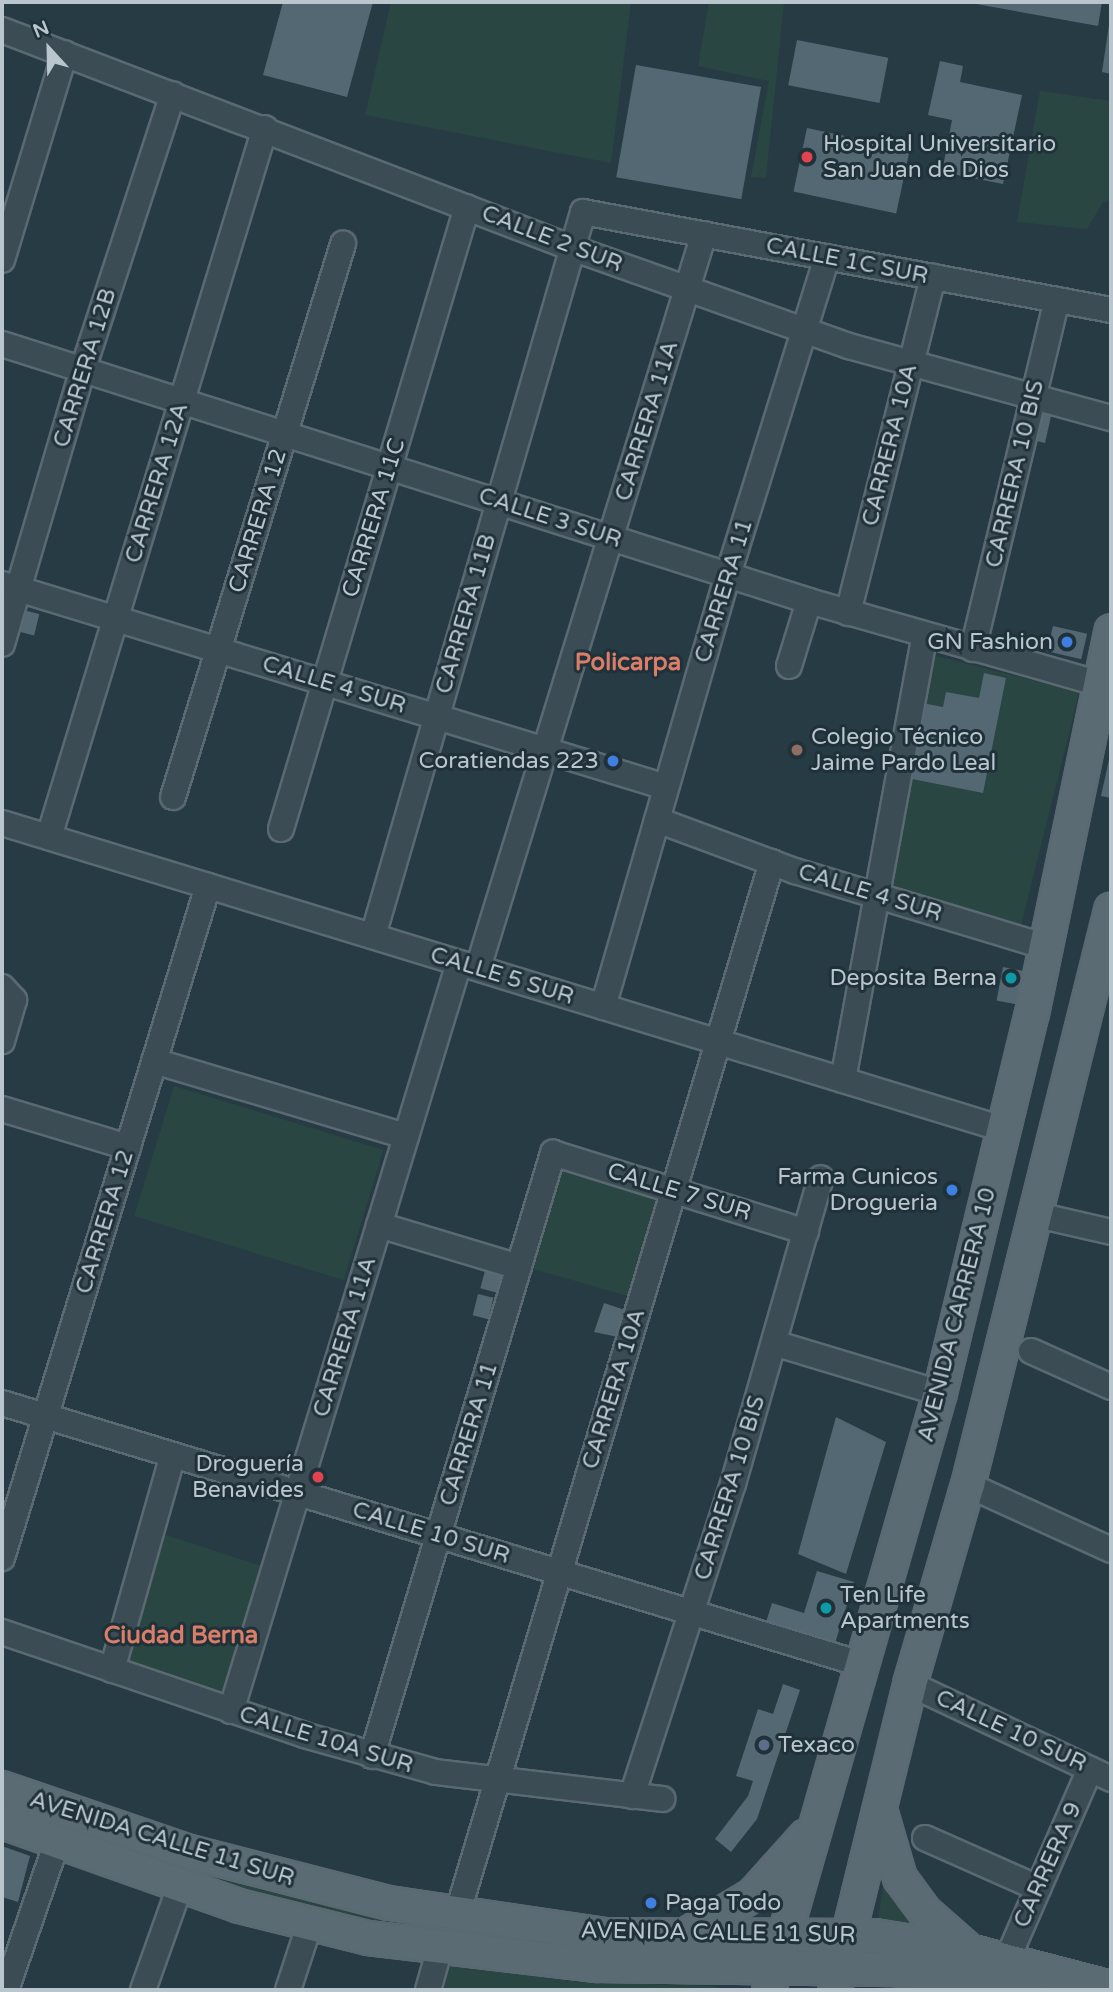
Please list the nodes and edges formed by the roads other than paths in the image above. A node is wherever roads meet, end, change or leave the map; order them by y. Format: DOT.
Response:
graph roads {
  1 [pos="2,30"];
  2 [pos="65,53"];
  3 [pos="173,94"];
  4 [pos="265,128"];
  5 [pos="467,207"];
  6 [pos="583,212"];
  7 [pos="704,234"];
  8 [pos="343,244"];
  9 [pos="572,248"];
  10 [pos="827,257"];
  11 [pos="2,260"];
  12 [pos="933,276"];
  13 [pos="687,289"];
  14 [pos="1057,300"];
  15 [pos="1111,310"];
  16 [pos="804,330"];
  17 [pos="2,344"];
  18 [pos="911,364"];
  19 [pos="83,369"];
  20 [pos="182,398"];
  21 [pos="1033,400"];
  22 [pos="1111,418"];
  23 [pos="285,431"];
  24 [pos="390,466"];
  25 [pos="499,501"];
  26 [pos="611,537"];
  27 [pos="728,575"];
  28 [pos="10,586"];
  29 [pos="809,601"];
  30 [pos="848,613"];
  31 [pos="116,618"];
  32 [pos="1111,631"];
  33 [pos="925,635"];
  34 [pos="2,644"];
  35 [pos="973,649"];
  36 [pos="218,650"];
  37 [pos="789,666"];
  38 [pos="325,683"];
  39 [pos="1100,684"];
  40 [pos="437,716"];
  41 [pos="545,750"];
  42 [pos="666,786"];
  43 [pos="173,797"];
  44 [pos="657,820"];
  45 [pos="2,823"];
  46 [pos="281,829"];
  47 [pos="49,837"];
  48 [pos="772,862"];
  49 [pos="208,886"];
  50 [pos="877,896"];
  51 [pos="1111,910"];
  52 [pos="373,936"];
  53 [pos="1047,947"];
  54 [pos="468,966"];
  55 [pos="1104,975"];
  56 [pos="5,988"];
  57 [pos="603,1007"];
  58 [pos="2,1041"];
  59 [pos="718,1042"];
  60 [pos="154,1060"];
  61 [pos="843,1080"];
  62 [pos="2,1109"];
  63 [pos="1003,1129"];
  64 [pos="406,1136"];
  65 [pos="128,1147"];
  66 [pos="553,1153"];
  67 [pos="821,1178"];
  68 [pos="673,1191"];
  69 [pos="1037,1215"];
  70 [pos="379,1225"];
  71 [pos="806,1232"];
  72 [pos="1111,1233"];
  73 [pos="519,1267"];
  74 [pos="774,1343"];
  75 [pos="1031,1351"];
  76 [pos="1111,1387"];
  77 [pos="940,1392"];
  78 [pos="2,1402"];
  79 [pos="45,1416"];
  80 [pos="173,1455"];
  81 [pos="968,1485"];
  82 [pos="298,1493"];
  83 [pos="439,1536"];
  84 [pos="1111,1550"];
  85 [pos="2,1558"];
  86 [pos="559,1573"];
  87 [pos="691,1613"];
  88 [pos="2,1632"];
  89 [pos="861,1664"];
  90 [pos="112,1670"];
  91 [pos="911,1684"];
  92 [pos="231,1711"];
  93 [pos="372,1756"];
  94 [pos="1101,1774"];
  95 [pos="496,1782"];
  96 [pos="2,1788"];
  97 [pos="632,1796"];
  98 [pos="662,1798"];
  99 [pos="880,1809"];
  100 [pos="817,1821"];
  101 [pos="2,1822"];
  102 [pos="925,1838"];
  103 [pos="57,1842"];
  104 [pos="180,1886"];
  105 [pos="1038,1888"];
  106 [pos="457,1915"];
  107 [pos="309,1926"];
  108 [pos="784,1933"];
  109 [pos="849,1934"];
  110 [pos="685,1935"];
  111 [pos="440,1948"];
  112 [pos="969,1951"];
  113 [pos="1007,1961"];
  114 [pos="707,1967"];
  115 [pos="772,1978"];
  116 [pos="838,1978"];
  117 [pos="1111,1987"];
  118 [pos="6,1990"];
  119 [pos="143,1990"];
  120 [pos="288,1990"];
  121 [pos="428,1990"];
  122 [pos="745,1990"];
  123 [pos="1023,1990"];
  1 -- 2 [label="street, CALLE 2 SUR"];
  2 -- 3 [label="street, CALLE 2 SUR"];
  2 -- 11 [label="street"];
  3 -- 4 [label="street, CALLE 2 SUR"];
  3 -- 19 [label="street, CARRERA 12B"];
  4 -- 5 [label="street, CALLE 2 SUR"];
  4 -- 20 [label="street, CARRERA 12A"];
  5 -- 9 [label="street, CALLE 2 SUR"];
  5 -- 24 [label="street, CARRERA 11C"];
  6 -- 7 [label="street, CALLE 1C SUR"];
  6 -- 9 [label="street, CARRERA 11B"];
  7 -- 10 [label="street, CALLE 1C SUR"];
  7 -- 13 [label="street, CARRERA 11A"];
  8 -- 23 [label="street, CARRERA 12"];
  9 -- 13 [label="street, CALLE 2 SUR"];
  9 -- 25 [label="street, CARRERA 11B"];
  10 -- 12 [label="street, CALLE 1C SUR"];
  10 -- 16 [label="street, CARRERA 11"];
  12 -- 14 [label="street, CALLE 1C SUR"];
  12 -- 18 [label="street, CARRERA 10A"];
  13 -- 16 [label="street, CALLE 2 SUR"];
  13 -- 26 [label="street, CARRERA 11A"];
  14 -- 15 [label="street, CALLE 1C SUR"];
  14 -- 21 [label="street, CARRERA 10 BIS"];
  16 -- 18 [label="street, CALLE 2 SUR"];
  16 -- 27 [label="street, CARRERA 11"];
  17 -- 19 [label="street, CALLE 3 SUR"];
  18 -- 21 [label="street, CALLE 2 SUR"];
  18 -- 30 [label="street, CARRERA 10A"];
  19 -- 20 [label="street, CALLE 3 SUR"];
  19 -- 28 [label="street, CARRERA 12B"];
  20 -- 23 [label="street, CALLE 3 SUR"];
  20 -- 31 [label="street, CARRERA 12A"];
  21 -- 22 [label="street, CALLE 2 SUR"];
  21 -- 35 [label="street, CARRERA 10 BIS"];
  23 -- 24 [label="street, CALLE 3 SUR"];
  23 -- 36 [label="street, CARRERA 12"];
  24 -- 25 [label="street, CALLE 3 SUR"];
  24 -- 38 [label="street, CARRERA 11C"];
  25 -- 26 [label="street, CALLE 3 SUR"];
  25 -- 40 [label="street, CARRERA 11B"];
  26 -- 27 [label="street, CALLE 3 SUR"];
  26 -- 41 [label="street, CARRERA 11A"];
  27 -- 29 [label="street, CALLE 3 SUR"];
  27 -- 42 [label="street, CARRERA 11"];
  28 -- 31 [label="street, CALLE 4 SUR"];
  28 -- 34 [label="street, CARRERA 12B"];
  29 -- 30 [label="street, CALLE 3 SUR"];
  29 -- 37 [label="street"];
  30 -- 33 [label="street, CALLE 3 SUR"];
  31 -- 36 [label="street, CALLE 4 SUR"];
  31 -- 47 [label="street, CARRERA 12A"];
  32 -- 39 [label="main road, AVENIDA CARRERA 10"];
  33 -- 35 [label="street, CALLE 3 SUR"];
  33 -- 50 [label="street"];
  35 -- 39 [label="street, CALLE 3 SUR"];
  36 -- 38 [label="street, CALLE 4 SUR"];
  36 -- 43 [label="street, CARRERA 12"];
  38 -- 40 [label="street, CALLE 4 SUR"];
  38 -- 46 [label="street, CARRERA 11C"];
  39 -- 53 [label="main road, AVENIDA CARRERA 10"];
  40 -- 41 [label="street, CALLE 4 SUR"];
  40 -- 52 [label="street, CARRERA 11B"];
  41 -- 42 [label="street, CALLE 4 SUR"];
  41 -- 54 [label="street, CARRERA 11A"];
  42 -- 44 [label="street, CARRERA 11"];
  44 -- 48 [label="street, CALLE 4 SUR"];
  44 -- 57 [label="street, CARRERA 11"];
  45 -- 47 [label="street, CALLE 5 SUR"];
  47 -- 49 [label="street, CALLE 5 SUR"];
  48 -- 50 [label="street, CALLE 4 SUR"];
  48 -- 59 [label="street, CARRERA 10A"];
  49 -- 52 [label="street, CALLE 5 SUR"];
  49 -- 60 [label="street, CARRERA 12"];
  50 -- 53 [label="street, CALLE 4 SUR"];
  50 -- 61 [label="street"];
  51 -- 55 [label="main road"];
  52 -- 54 [label="street, CALLE 5 SUR"];
  53 -- 63 [label="main road, AVENIDA CARRERA 10"];
  54 -- 57 [label="street, CALLE 5 SUR"];
  54 -- 64 [label="street, CARRERA 11A"];
  55 -- 69 [label="main road"];
  56 -- 58 [label="street"];
  57 -- 59 [label="street, CALLE 5 SUR"];
  59 -- 61 [label="street, CALLE 5 SUR"];
  59 -- 68 [label="street, CARRERA 10A"];
  60 -- 64 [label="street"];
  60 -- 65 [label="street, CARRERA 12"];
  61 -- 63 [label="street, CALLE 5 SUR"];
  62 -- 65 [label="street"];
  63 -- 77 [label="main road, AVENIDA CARRERA 10"];
  64 -- 70 [label="street, CARRERA 11A"];
  65 -- 79 [label="street, CARRERA 12"];
  66 -- 68 [label="street, CALLE 7 SUR"];
  66 -- 73 [label="street, CARRERA 11"];
  67 -- 71 [label="street, CARRERA 10 BIS"];
  68 -- 71 [label="street, CALLE 7 SUR"];
  68 -- 86 [label="street, CARRERA 10A"];
  69 -- 72 [label="street"];
  69 -- 81 [label="main road"];
  70 -- 73 [label="street"];
  70 -- 82 [label="street, CARRERA 11A"];
  71 -- 74 [label="street, CARRERA 10 BIS"];
  73 -- 83 [label="street, CARRERA 11"];
  74 -- 77 [label="street"];
  74 -- 87 [label="street, CARRERA 10 BIS"];
  75 -- 76 [label="street"];
  77 -- 89 [label="main road, AVENIDA CARRERA 10"];
  78 -- 79 [label="street, CALLE 10 SUR"];
  79 -- 80 [label="street, CALLE 10 SUR"];
  79 -- 85 [label="street, CARRERA 12"];
  80 -- 82 [label="street, CALLE 10 SUR"];
  80 -- 90 [label="street"];
  81 -- 84 [label="street"];
  81 -- 91 [label="main road"];
  82 -- 83 [label="street, CALLE 10 SUR"];
  82 -- 92 [label="street, CARRERA 11A"];
  83 -- 86 [label="street, CALLE 10 SUR"];
  83 -- 93 [label="street, CARRERA 11"];
  86 -- 87 [label="street, CALLE 10 SUR"];
  86 -- 95 [label="street, CARRERA 10A"];
  87 -- 89 [label="street, CALLE 10 SUR"];
  87 -- 97 [label="street, CARRERA 10 BIS"];
  88 -- 90 [label="street, CALLE 10A SUR"];
  89 -- 100 [label="main road, AVENIDA CARRERA 10"];
  90 -- 92 [label="street, CALLE 10A SUR"];
  91 -- 94 [label="street, CALLE 10 SUR"];
  91 -- 99 [label="main road"];
  92 -- 93 [label="street, CALLE 10A SUR"];
  93 -- 95 [label="street, CALLE 10A SUR"];
  94 -- 105 [label="street, CARRERA 9"];
  95 -- 97 [label="street, CALLE 10A SUR"];
  95 -- 106 [label="street, CARRERA 10A"];
  96 -- 106 [label="main road, AVENIDA CALLE 11 SUR"];
  97 -- 98 [label="street, CALLE 10A SUR"];
  99 -- 109 [label="main road"];
  99 -- 112 [label="main road"];
  100 -- 108 [label="main road, AVENIDA CARRERA 10"];
  100 -- 110 [label="main road"];
  101 -- 103 [label="main road, AVENIDA CALLE 11 SUR"];
  102 -- 105 [label="street"];
  103 -- 104 [label="main road, AVENIDA CALLE 11 SUR"];
  103 -- 118 [label="street"];
  104 -- 107 [label="main road, AVENIDA CALLE 11 SUR"];
  104 -- 119 [label="street"];
  105 -- 113 [label="street, CARRERA 9"];
  106 -- 110 [label="main road, AVENIDA CALLE 11 SUR"];
  107 -- 111 [label="main road, AVENIDA CALLE 11 SUR"];
  107 -- 120 [label="street"];
  108 -- 109 [label="main road, AVENIDA CALLE 11 SUR"];
  108 -- 110 [label="main road, AVENIDA CALLE 11 SUR"];
  108 -- 115 [label="main road, AVENIDA CARRERA 10"];
  109 -- 112 [label="main road, AVENIDA CALLE 11 SUR"];
  109 -- 116 [label="main road"];
  111 -- 114 [label="main road, AVENIDA CALLE 11 SUR"];
  111 -- 121 [label="street"];
  112 -- 113 [label="main road, AVENIDA CALLE 11 SUR"];
  113 -- 117 [label="main road, AVENIDA CALLE 11 SUR"];
  114 -- 115 [label="main road, AVENIDA CALLE 11 SUR"];
  114 -- 122 [label="main road"];
  115 -- 116 [label="main road, AVENIDA CALLE 11 SUR"];
  116 -- 123 [label="main road, AVENIDA CALLE 11 SUR"];
}
